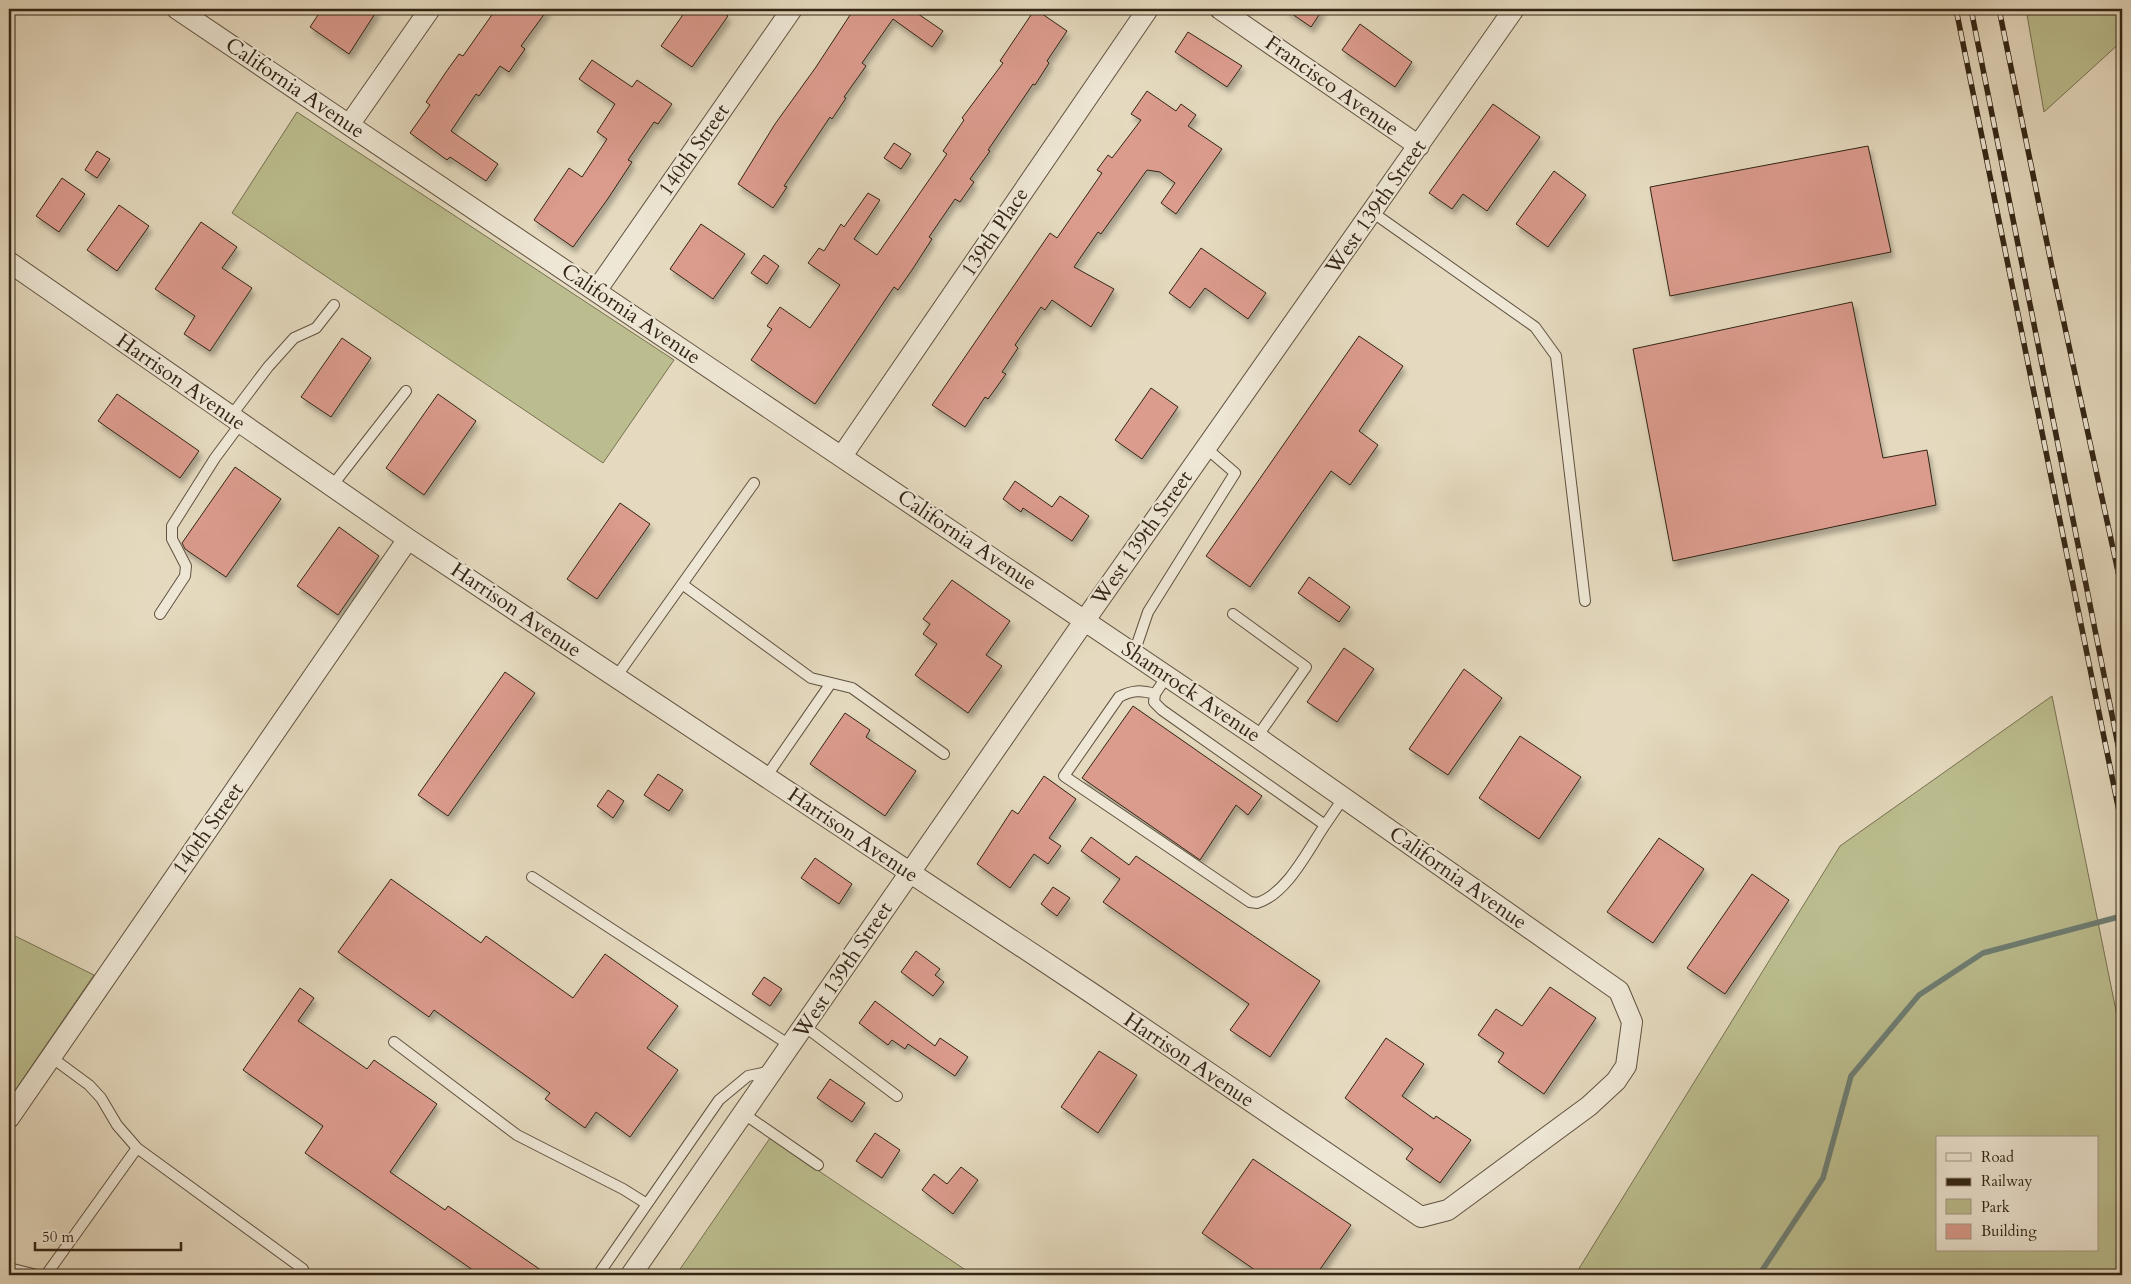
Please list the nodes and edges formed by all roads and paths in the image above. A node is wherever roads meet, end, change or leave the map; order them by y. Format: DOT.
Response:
graph roads {
  1 [pos="177,9"];
  2 [pos="430,9"];
  3 [pos="792,9"];
  4 [pos="1148,9"];
  5 [pos="1220,9"];
  6 [pos="1514,9"];
  7 [pos="349,125"];
  8 [pos="1419,146"];
  9 [pos="1372,212"];
  10 [pos="9,262"];
  11 [pos="596,290"];
  12 [pos="334,305"];
  13 [pos="406,391"];
  14 [pos="236,420"];
  15 [pos="1206,448"];
  16 [pos="842,456"];
  17 [pos="754,484"];
  18 [pos="332,486"];
  19 [pos="408,539"];
  20 [pos="682,584"];
  21 [pos="1584,601"];
  22 [pos="160,614"];
  23 [pos="1233,614"];
  24 [pos="1085,620"];
  25 [pos="1134,653"];
  26 [pos="1167,676"];
  27 [pos="616,677"];
  28 [pos="831,683"];
  29 [pos="1155,694"];
  30 [pos="1257,737"];
  31 [pos="944,754"];
  32 [pos="1298,764"];
  33 [pos="766,777"];
  34 [pos="1344,797"];
  35 [pos="1325,825"];
  36 [pos="909,873"];
  37 [pos="532,877"];
  38 [pos="1619,991"];
  39 [pos="804,1026"];
  40 [pos="394,1042"];
  41 [pos="791,1046"];
  42 [pos="51,1056"];
  43 [pos="774,1070"];
  44 [pos="897,1096"];
  45 [pos="744,1114"];
  46 [pos="9,1118"];
  47 [pos="137,1148"];
  48 [pos="818,1164"];
  49 [pos="647,1204"];
  50 [pos="9,1268"];
  51 [pos="37,1275"];
  52 [pos="46,1275"];
  53 [pos="298,1275"];
  54 [pos="598,1275"];
  55 [pos="631,1275"];
  1 -- 7 [label="street, California Avenue"];
  2 -- 7 [label="street"];
  3 -- 11 [label="street, 140th Street"];
  4 -- 16 [label="street, 139th Place"];
  5 -- 8 [label="street, Francisco Avenue"];
  6 -- 8 [label="street, West 139th Street"];
  7 -- 11 [label="street, California Avenue"];
  8 -- 9 [label="street, West 139th Street"];
  9 -- 15 [label="street, West 139th Street"];
  9 -- 21 [label="lane"];
  10 -- 14 [label="street, Harrison Avenue"];
  11 -- 16 [label="street, California Avenue"];
  12 -- 14 [label="lane"];
  13 -- 18 [label="lane"];
  14 -- 18 [label="street, Harrison Avenue"];
  14 -- 22 [label="lane"];
  15 -- 24 [label="street, West 139th Street"];
  15 -- 25 [label="lane"];
  16 -- 24 [label="street, California Avenue"];
  17 -- 20 [label="lane"];
  18 -- 19 [label="street, Harrison Avenue"];
  19 -- 27 [label="street, Harrison Avenue"];
  19 -- 42 [label="street, 140th Street"];
  20 -- 27 [label="lane"];
  20 -- 28 [label="lane"];
  23 -- 30 [label="lane"];
  24 -- 25 [label="street, Shamrock Avenue"];
  24 -- 36 [label="street, West 139th Street"];
  25 -- 26 [label="street, Shamrock Avenue"];
  26 -- 29 [label="lane"];
  26 -- 30 [label="street, Shamrock Avenue"];
  27 -- 33 [label="street, Harrison Avenue"];
  28 -- 31 [label="lane"];
  28 -- 33 [label="lane"];
  29 -- 35 [label="lane"];
  29 -- 35 [label="lane"];
  30 -- 32 [label="street, Shamrock Avenue"];
  32 -- 34 [label="street, California Avenue"];
  33 -- 36 [label="street, Harrison Avenue"];
  34 -- 35 [label="lane"];
  34 -- 38 [label="street, California Avenue"];
  36 -- 38 [label="street, Harrison Avenue"];
  36 -- 39 [label="street, West 139th Street"];
  37 -- 41 [label="lane"];
  39 -- 41 [label="street, West 139th Street"];
  39 -- 44 [label="lane"];
  40 -- 49 [label="lane"];
  41 -- 43 [label="street, West 139th Street"];
  42 -- 46 [label="street, 140th Street"];
  42 -- 47 [label="lane"];
  43 -- 45 [label="street, West 139th Street"];
  43 -- 49 [label="lane"];
  45 -- 48 [label="lane"];
  45 -- 55 [label="street, West 139th Street"];
  47 -- 52 [label="lane"];
  47 -- 53 [label="lane"];
  49 -- 54 [label="lane"];
  50 -- 51 [label="lane"];
}
